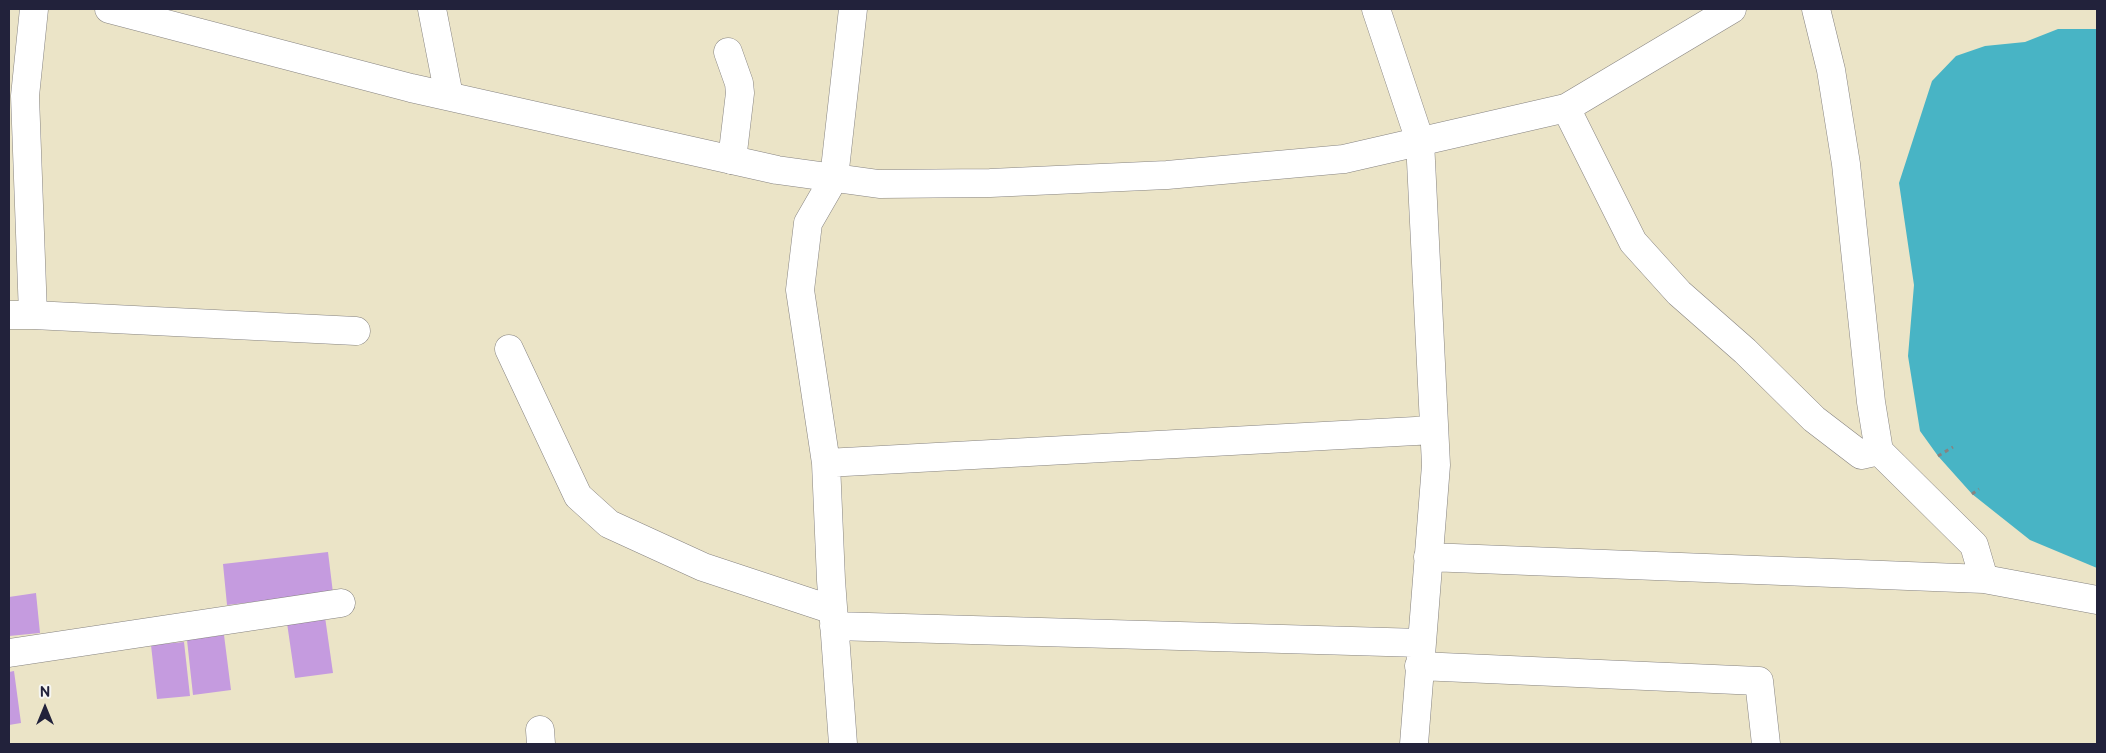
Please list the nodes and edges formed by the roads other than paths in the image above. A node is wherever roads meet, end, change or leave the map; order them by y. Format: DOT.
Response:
graph roads {
  1 [pos="34,9"];
  2 [pos="110,9"];
  3 [pos="432,9"];
  4 [pos="853,9"];
  5 [pos="1376,9"];
  6 [pos="1732,9"];
  7 [pos="1816,9"];
  8 [pos="728,52"];
  9 [pos="449,96"];
  10 [pos="17,97"];
  11 [pos="1566,108"];
  12 [pos="1420,141"];
  13 [pos="732,160"];
  14 [pos="834,178"];
  15 [pos="21,315"];
  16 [pos="356,331"];
  17 [pos="509,349"];
  18 [pos="1434,430"];
  19 [pos="1879,452"];
  20 [pos="826,463"];
  21 [pos="1428,557"];
  22 [pos="1984,579"];
  23 [pos="2097,600"];
  24 [pos="340,603"];
  25 [pos="834,618"];
  26 [pos="9,653"];
  27 [pos="1420,654"];
  28 [pos="842,744"];
  29 [pos="1414,744"];
  30 [pos="1766,744"];
  1 -- 10 [label="street"];
  2 -- 9 [label="street"];
  3 -- 9 [label="street"];
  4 -- 14 [label="street"];
  5 -- 12 [label="street"];
  6 -- 11 [label="street"];
  7 -- 19 [label="street"];
  8 -- 13 [label="street"];
  9 -- 13 [label="street"];
  10 -- 15 [label="street"];
  11 -- 12 [label="street"];
  11 -- 19 [label="street"];
  12 -- 14 [label="street"];
  12 -- 18 [label="street"];
  13 -- 14 [label="street"];
  14 -- 20 [label="street"];
  15 -- 16 [label="street"];
  17 -- 25 [label="street"];
  18 -- 20 [label="street"];
  18 -- 21 [label="street"];
  19 -- 22 [label="street"];
  20 -- 25 [label="street"];
  21 -- 22 [label="street"];
  21 -- 27 [label="street"];
  22 -- 23 [label="street"];
  24 -- 26 [label="street"];
  25 -- 27 [label="street"];
  25 -- 28 [label="street"];
  27 -- 29 [label="street"];
  27 -- 30 [label="street"];
}
